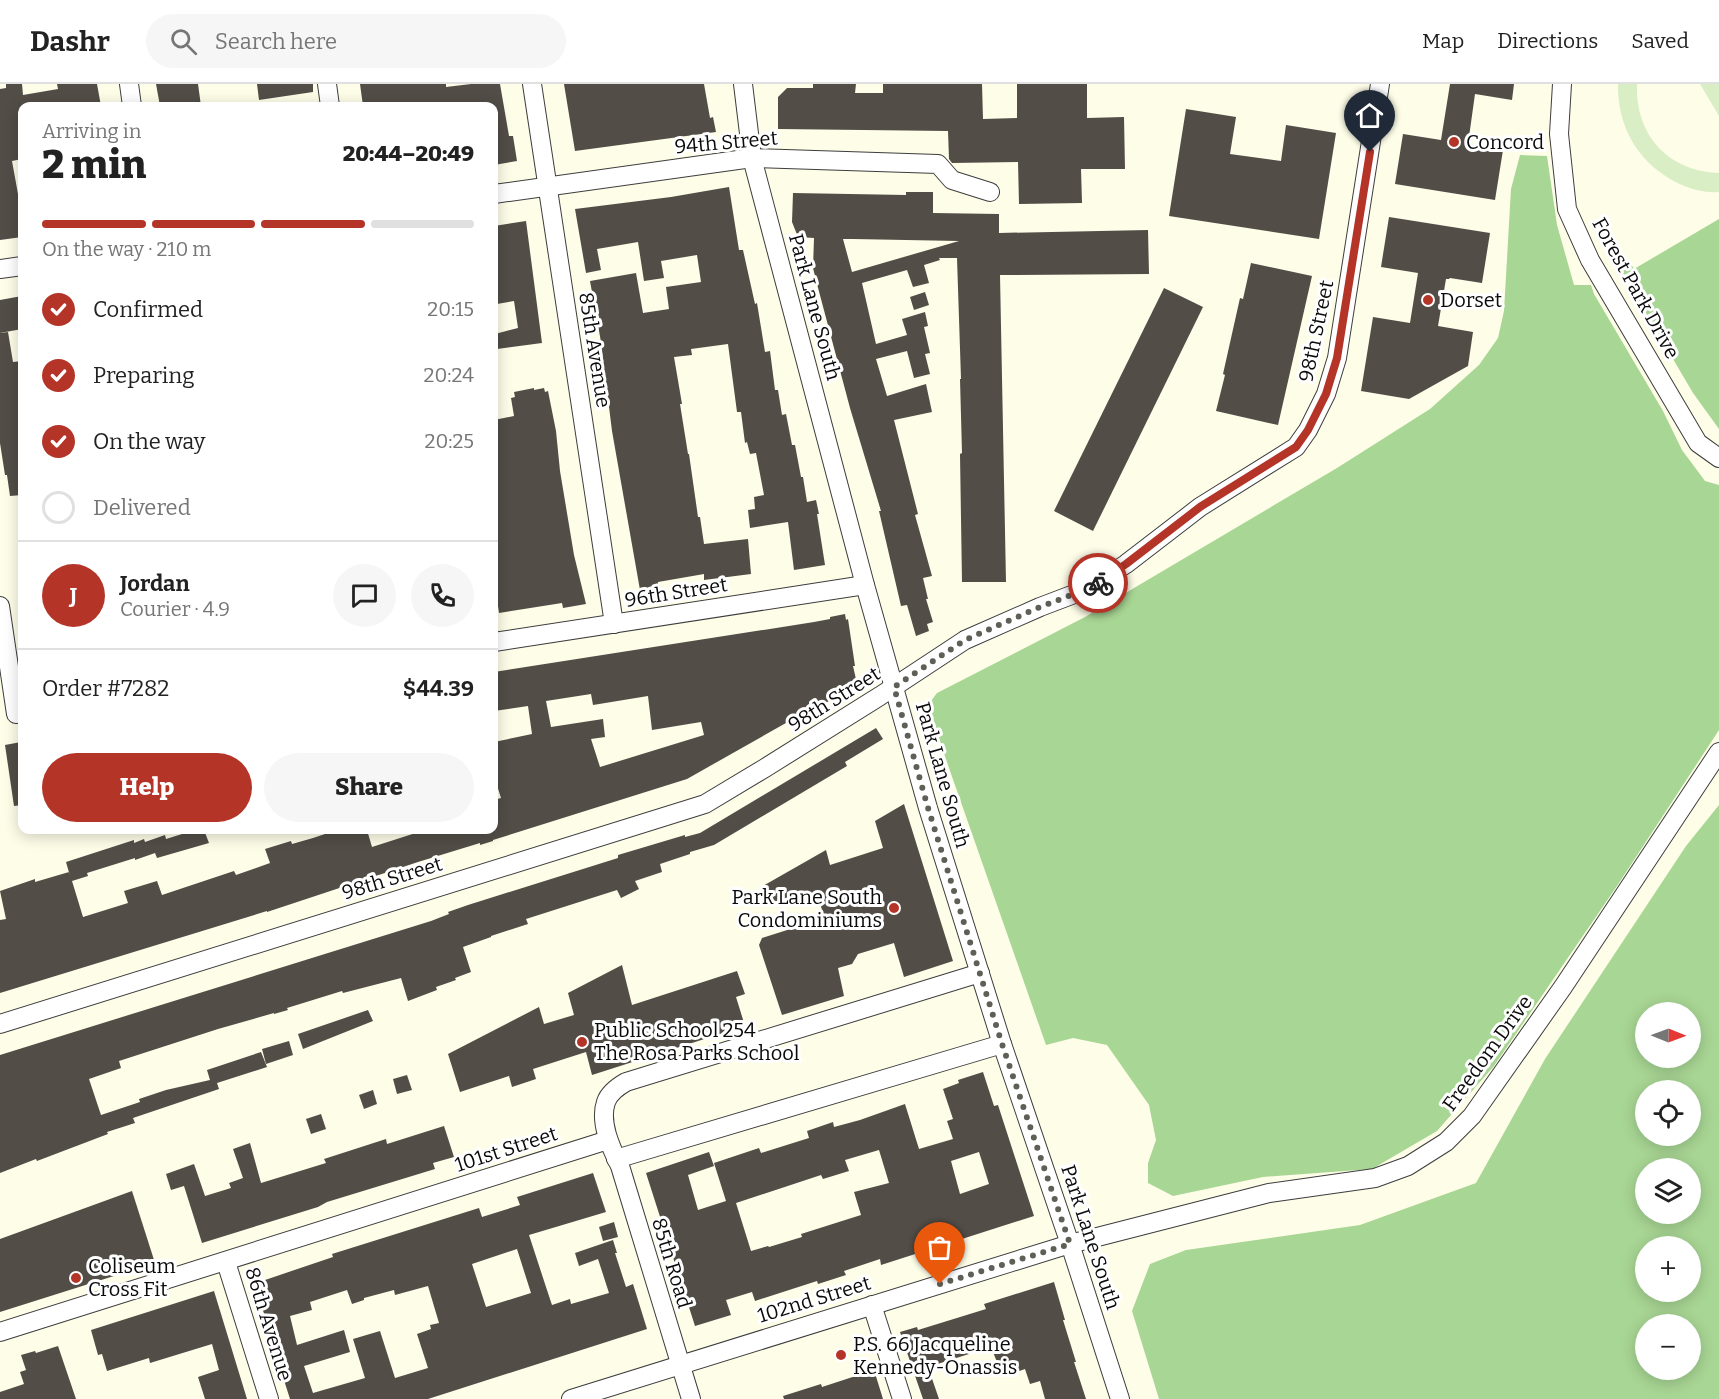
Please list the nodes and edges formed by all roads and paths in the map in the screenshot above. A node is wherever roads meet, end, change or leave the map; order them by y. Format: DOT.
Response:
graph roads {
  1 [pos="129,84"];
  2 [pos="327,84"];
  3 [pos="532,84"];
  4 [pos="743,84"];
  5 [pos="1380,84"];
  6 [pos="1562,84"];
  7 [pos="131,102"];
  8 [pos="329,102"];
  9 [pos="752,158"];
  10 [pos="547,186"];
  11 [pos="990,192"];
  12 [pos="498,193"];
  13 [pos="18,267"];
  14 [pos="0,269"];
  15 [pos="1719,459"];
  16 [pos="865,585"];
  17 [pos="0,606"];
  18 [pos="614,624"];
  19 [pos="498,641"];
  20 [pos="894,687"];
  21 [pos="13,714"];
  22 [pos="1719,752"];
  23 [pos="980,972"];
  24 [pos="0,1024"];
  25 [pos="1002,1044"];
  26 [pos="608,1140"];
  27 [pos="616,1159"];
  28 [pos="1070,1244"];
  29 [pos="226,1262"];
  30 [pos="872,1305"];
  31 [pos="0,1332"];
  32 [pos="680,1365"];
  33 [pos="269,1399"];
  34 [pos="571,1399"];
  35 [pos="691,1399"];
  36 [pos="902,1399"];
  37 [pos="1120,1399"];
  1 -- 7 [label="street"];
  2 -- 8 [label="street"];
  3 -- 10 [label="street, 85th Avenue"];
  4 -- 9 [label="street, Park Lane South"];
  5 -- 20 [label="street, 98th Street"];
  6 -- 15 [label="street, Forest Park Drive"];
  9 -- 10 [label="street, 94th Street"];
  9 -- 11 [label="street, 94th Street"];
  9 -- 16 [label="street, Park Lane South"];
  10 -- 12 [label="street, 94th Street"];
  10 -- 18 [label="street, 85th Avenue"];
  13 -- 14 [label="street"];
  16 -- 18 [label="street, 96th Street"];
  16 -- 20 [label="street, Park Lane South"];
  17 -- 21 [label="street"];
  18 -- 19 [label="street, 96th Street"];
  20 -- 23 [label="street, Park Lane South"];
  20 -- 24 [label="street, 98th Street"];
  22 -- 28 [label="street, Freedom Drive"];
  23 -- 25 [label="street, Park Lane South"];
  23 -- 26 [label="street"];
  25 -- 27 [label="street"];
  25 -- 28 [label="street, Park Lane South"];
  26 -- 27 [label="street, 85th Road"];
  26 -- 29 [label="street, 101st Street"];
  27 -- 32 [label="street, 85th Road"];
  28 -- 30 [label="street, 102nd Street"];
  28 -- 37 [label="street, Park Lane South"];
  29 -- 31 [label="street, 101st Street"];
  29 -- 33 [label="street, 86th Avenue"];
  30 -- 32 [label="street, 102nd Street"];
  30 -- 36 [label="street"];
  32 -- 34 [label="street, 102nd Street"];
  32 -- 35 [label="street, 85th Road"];
}
